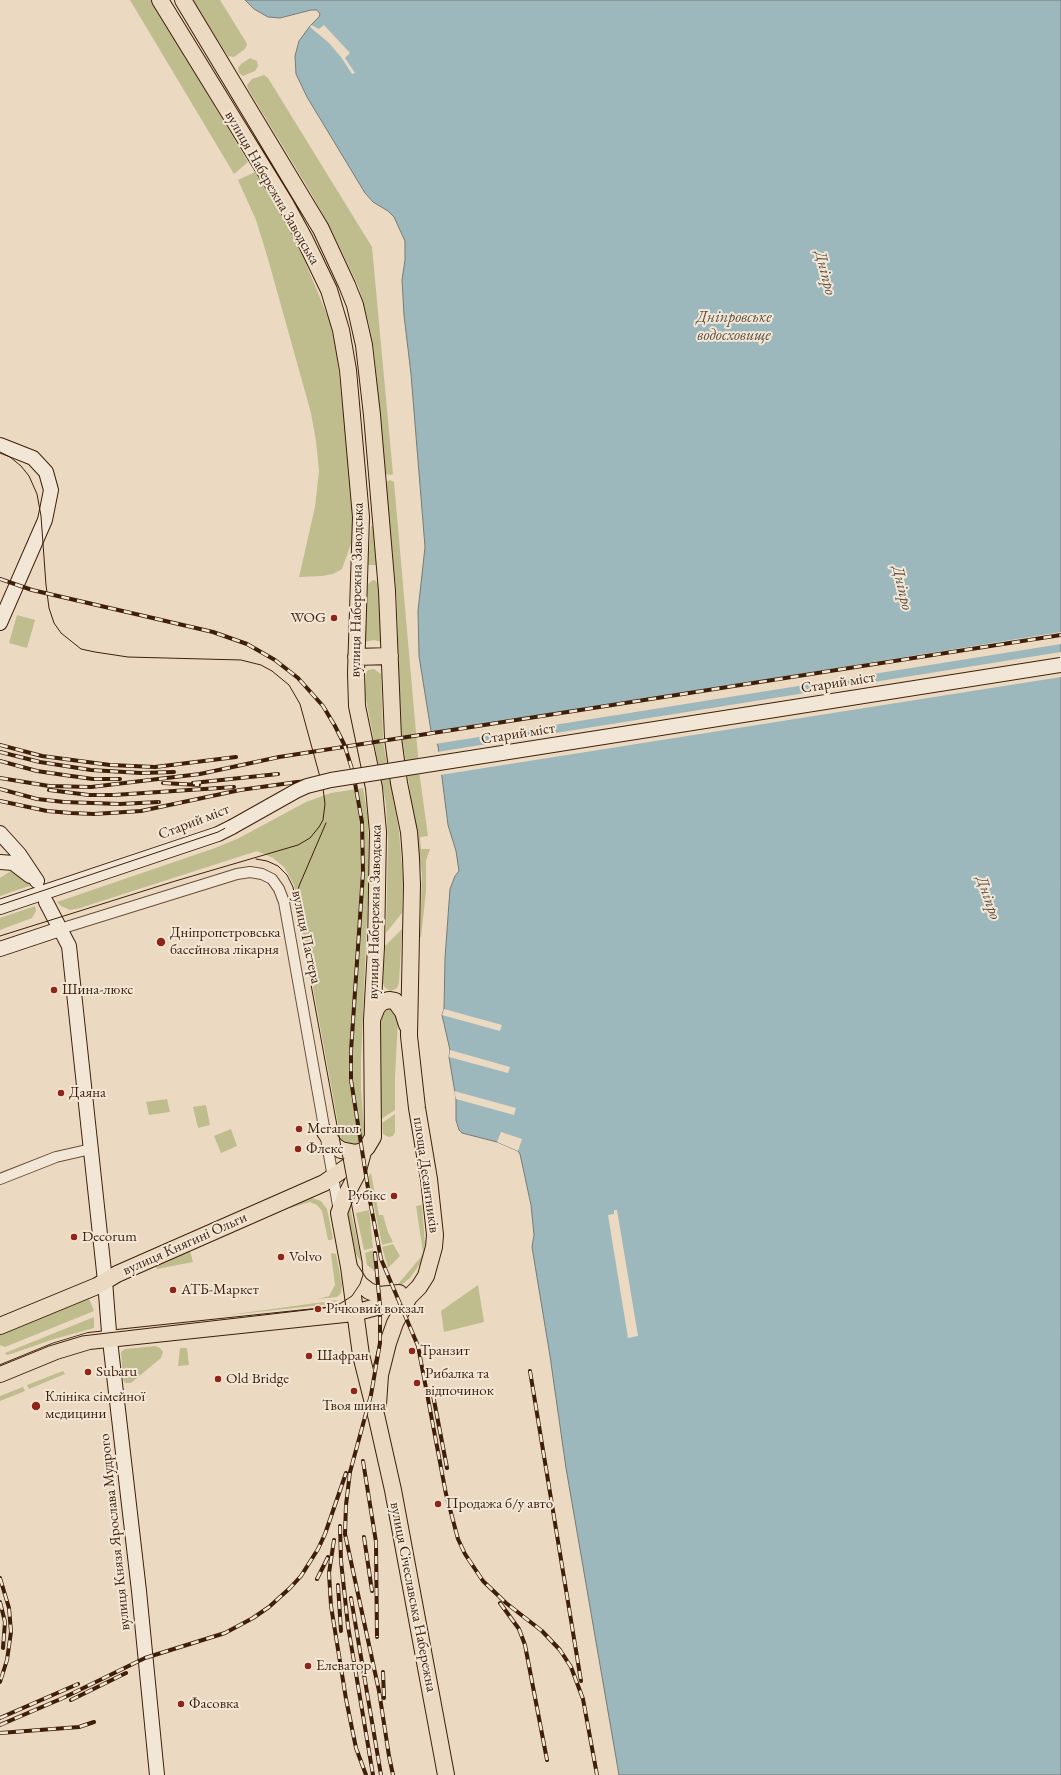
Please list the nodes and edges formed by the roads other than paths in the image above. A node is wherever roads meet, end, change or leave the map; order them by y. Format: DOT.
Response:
graph roads {
  1 [pos="160,0"];
  2 [pos="183,0"];
  3 [pos="0,445"];
  4 [pos="359,572"];
  5 [pos="386,591"];
  6 [pos="0,622"];
  7 [pos="390,656"];
  8 [pos="356,657"];
  9 [pos="1061,664"];
  10 [pos="0,833"];
  11 [pos="0,862"];
  12 [pos="46,902"];
  13 [pos="0,907"];
  14 [pos="60,929"];
  15 [pos="0,949"];
  16 [pos="372,1020"];
  17 [pos="409,1036"];
  18 [pos="417,1108"];
  19 [pos="325,1132"];
  20 [pos="91,1149"];
  21 [pos="363,1151"];
  22 [pos="333,1178"];
  23 [pos="0,1179"];
  24 [pos="339,1213"];
  25 [pos="349,1267"];
  26 [pos="426,1276"];
  27 [pos="105,1281"];
  28 [pos="409,1297"];
  29 [pos="354,1313"];
  30 [pos="0,1326"];
  31 [pos="110,1339"];
  32 [pos="0,1374"];
  33 [pos="377,1419"];
  34 [pos="158,1775"];
  35 [pos="446,1775"];
  1 -- 4 [label="main road, вулиця Набережна Заводська"];
  2 -- 5 [label="main road, вулиця Набережна Заводська"];
  3 -- 6 [label="main road"];
  4 -- 5 [label="main road"];
  4 -- 8 [label="main road, вулиця Набережна Заводська"];
  5 -- 7 [label="main road, вулиця Набережна Заводська"];
  7 -- 8 [label="main road"];
  7 -- 17 [label="main road, вулиця Набережна Заводська"];
  8 -- 16 [label="main road, вулиця Набережна Заводська"];
  9 -- 13 [label="main road, Старий міст, bridge"];
  10 -- 11 [label="main road"];
  12 -- 14 [label="main road, вулиця Князя Ярослава Мудрого"];
  14 -- 15 [label="main road, вулиця Пастера"];
  14 -- 19 [label="street, вулиця Пастера"];
  14 -- 20 [label="main road, вулиця Князя Ярослава Мудрого"];
  16 -- 17 [label="main road"];
  16 -- 21 [label="main road, вулиця Набережна Заводська"];
  17 -- 18 [label="main road, вулиця Набережна Заводська"];
  18 -- 26 [label="main road, площа Десантників"];
  19 -- 21 [label="main road"];
  19 -- 22 [label="street, вулиця Пастера"];
  20 -- 23 [label="street"];
  20 -- 27 [label="main road, вулиця Князя Ярослава Мудрого"];
  21 -- 22 [label="main road, вулиця Княгині Ольги"];
  21 -- 24 [label="main road"];
  22 -- 24 [label="street, вулиця Пастера"];
  22 -- 27 [label="main road, вулиця Княгині Ольги"];
  24 -- 25 [label="main road"];
  25 -- 26 [label="main road"];
  25 -- 29 [label="main road"];
  26 -- 28 [label="main road, площа Десантників"];
  27 -- 30 [label="main road, вулиця Княгині Ольги"];
  27 -- 31 [label="main road, вулиця Князя Ярослава Мудрого"];
  28 -- 29 [label="main road"];
  28 -- 33 [label="main road, вулиця Січеславська Набережна"];
  29 -- 31 [label="main road"];
  29 -- 33 [label="main road, вулиця Січеславська Набережна"];
  31 -- 32 [label="main road"];
  31 -- 34 [label="main road, вулиця Князя Ярослава Мудрого"];
  33 -- 35 [label="main road, вулиця Січеславська Набережна"];
}
